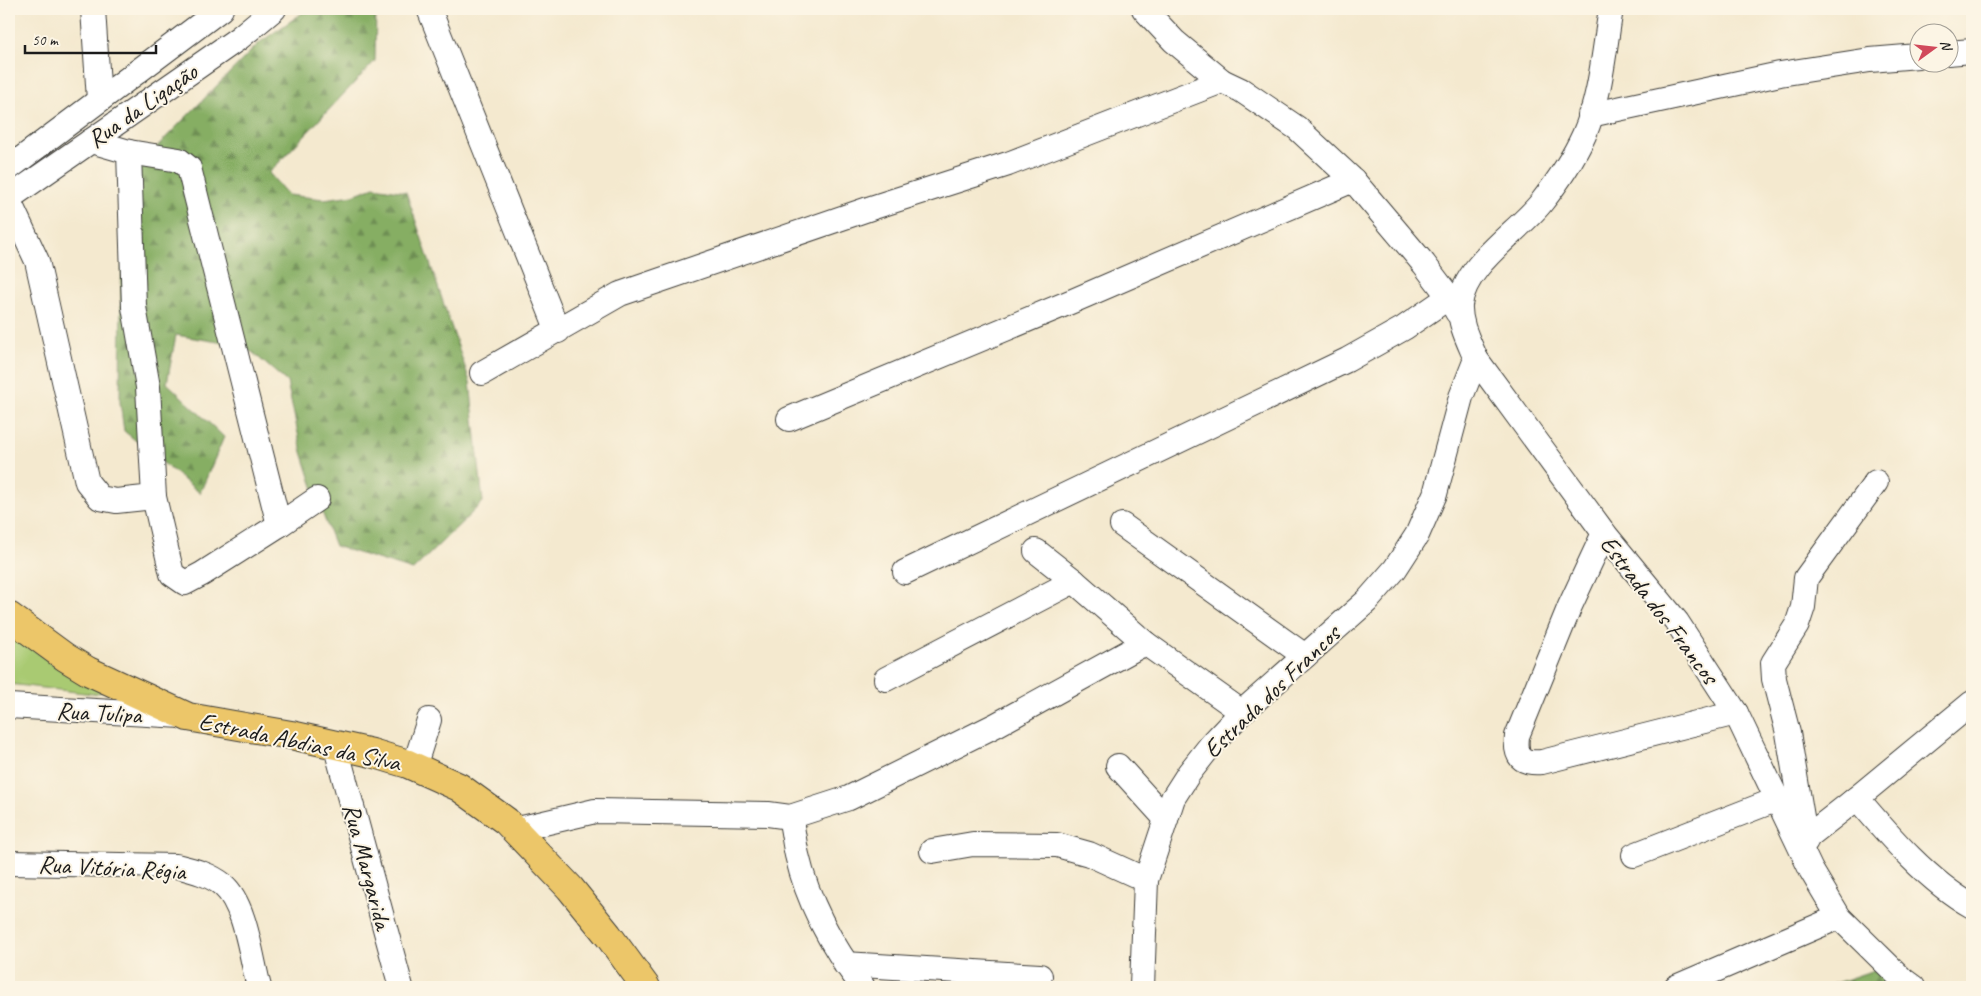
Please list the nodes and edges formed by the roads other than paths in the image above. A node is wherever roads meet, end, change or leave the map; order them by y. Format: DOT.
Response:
graph roads {
  1 [pos="93,9"];
  2 [pos="222,9"];
  3 [pos="274,9"];
  4 [pos="429,9"];
  5 [pos="1144,9"];
  6 [pos="1611,9"];
  7 [pos="194,20"];
  8 [pos="1972,51"];
  9 [pos="1958,52"];
  10 [pos="1908,57"];
  11 [pos="1222,81"];
  12 [pos="99,100"];
  13 [pos="1590,115"];
  14 [pos="91,141"];
  15 [pos="130,152"];
  16 [pos="9,168"];
  17 [pos="1352,180"];
  18 [pos="9,200"];
  19 [pos="1449,297"];
  20 [pos="1461,320"];
  21 [pos="558,331"];
  22 [pos="1476,359"];
  23 [pos="482,372"];
  24 [pos="789,419"];
  25 [pos="1876,482"];
  26 [pos="154,497"];
  27 [pos="317,499"];
  28 [pos="279,525"];
  29 [pos="1122,525"];
  30 [pos="1604,533"];
  31 [pos="1036,551"];
  32 [pos="906,572"];
  33 [pos="1074,581"];
  34 [pos="9,616"];
  35 [pos="1145,644"];
  36 [pos="1305,656"];
  37 [pos="886,679"];
  38 [pos="1972,703"];
  39 [pos="9,706"];
  40 [pos="1242,712"];
  41 [pos="1736,713"];
  42 [pos="188,717"];
  43 [pos="429,720"];
  44 [pos="335,744"];
  45 [pos="1118,766"];
  46 [pos="414,767"];
  47 [pos="1778,799"];
  48 [pos="1852,802"];
  49 [pos="790,817"];
  50 [pos="1166,819"];
  51 [pos="514,830"];
  52 [pos="1806,838"];
  53 [pos="932,852"];
  54 [pos="1634,855"];
  55 [pos="9,863"];
  56 [pos="1811,870"];
  57 [pos="1146,880"];
  58 [pos="1972,906"];
  59 [pos="1839,917"];
  60 [pos="845,964"];
  61 [pos="1040,976"];
  62 [pos="259,987"];
  63 [pos="401,987"];
  64 [pos="646,987"];
  65 [pos="863,987"];
  66 [pos="1142,987"];
  67 [pos="1676,987"];
  68 [pos="1913,987"];
  1 -- 12 [label="street"];
  2 -- 7 [label="street, Rua da Ligação"];
  3 -- 14 [label="street, Rua da Ligação"];
  4 -- 21 [label="street"];
  5 -- 11 [label="street"];
  6 -- 13 [label="street, Estrada dos Francos"];
  7 -- 12 [label="street, Rua da Ligação"];
  8 -- 9 [label="street"];
  10 -- 13 [label="street"];
  11 -- 17 [label="street"];
  11 -- 21 [label="street"];
  12 -- 16 [label="street, Rua da Ligação"];
  13 -- 20 [label="street, Estrada dos Francos"];
  14 -- 15 [label="street"];
  14 -- 18 [label="street, Rua da Ligação"];
  15 -- 26 [label="street"];
  15 -- 28 [label="street"];
  17 -- 19 [label="street"];
  17 -- 24 [label="street"];
  18 -- 26 [label="street"];
  19 -- 20 [label="street"];
  19 -- 32 [label="street"];
  20 -- 22 [label="street, Estrada dos Francos"];
  21 -- 23 [label="street"];
  22 -- 30 [label="street, Estrada dos Francos"];
  22 -- 36 [label="street, Estrada dos Francos"];
  25 -- 52 [label="street"];
  26 -- 28 [label="street"];
  27 -- 28 [label="street"];
  29 -- 36 [label="street"];
  30 -- 41 [label="street, Estrada dos Francos"];
  30 -- 41 [label="street"];
  31 -- 33 [label="street"];
  33 -- 35 [label="street"];
  33 -- 37 [label="street"];
  34 -- 42 [label="main road, Estrada Abdias da Silva"];
  35 -- 40 [label="street"];
  35 -- 49 [label="street"];
  36 -- 40 [label="street, Estrada dos Francos"];
  38 -- 48 [label="street"];
  39 -- 42 [label="street, Rua Tulipa"];
  40 -- 50 [label="street, Estrada dos Francos"];
  41 -- 47 [label="street, Estrada dos Francos"];
  42 -- 44 [label="main road, Estrada Abdias da Silva"];
  43 -- 46 [label="street"];
  44 -- 46 [label="main road, Estrada Abdias da Silva"];
  44 -- 63 [label="street, Rua Margarida"];
  45 -- 50 [label="street"];
  46 -- 51 [label="main road, Estrada Abdias da Silva"];
  47 -- 54 [label="street"];
  47 -- 56 [label="street, Estrada dos Francos"];
  48 -- 52 [label="street"];
  48 -- 58 [label="street"];
  49 -- 51 [label="street"];
  49 -- 60 [label="street"];
  50 -- 57 [label="street, Estrada dos Francos"];
  51 -- 64 [label="main road, Estrada Abdias da Silva"];
  52 -- 56 [label="street"];
  53 -- 57 [label="street"];
  55 -- 62 [label="street, Rua Vitória Régia"];
  56 -- 59 [label="street, Estrada dos Francos"];
  57 -- 66 [label="street, Estrada dos Francos"];
  59 -- 67 [label="street"];
  59 -- 68 [label="street, Estrada dos Francos"];
  60 -- 61 [label="street"];
  60 -- 65 [label="street"];
}
